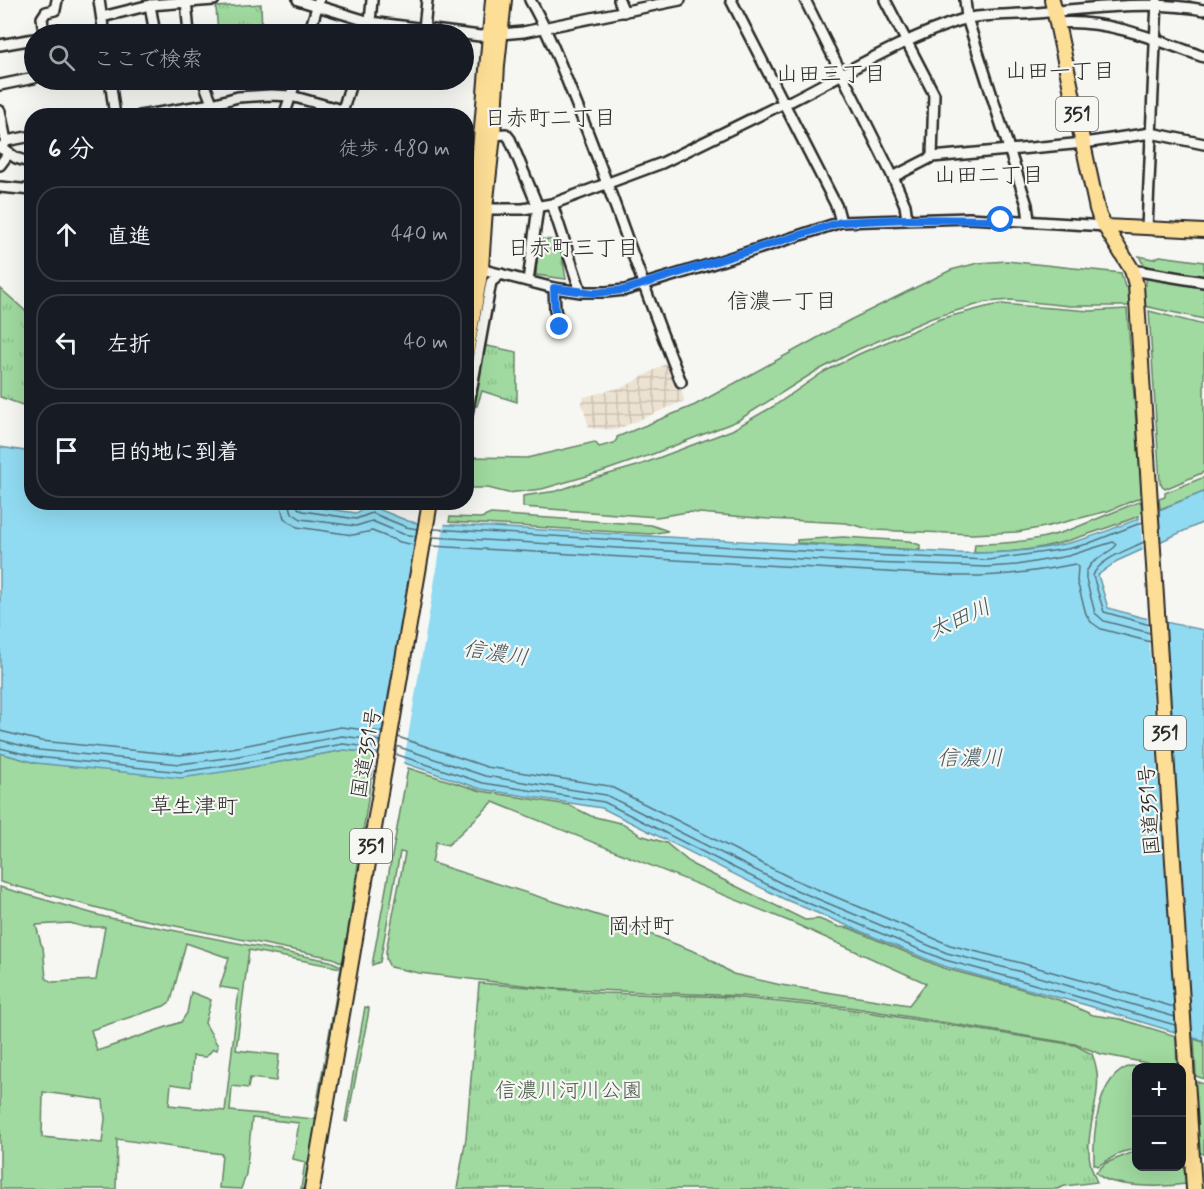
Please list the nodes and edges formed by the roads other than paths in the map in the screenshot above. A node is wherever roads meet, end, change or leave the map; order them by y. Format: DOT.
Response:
graph roads {
  1 [pos="57,0"];
  2 [pos="99,0"];
  3 [pos="214,0"];
  4 [pos="298,0"];
  5 [pos="372,0"];
  6 [pos="426,0"];
  7 [pos="493,0"];
  8 [pos="504,0"];
  9 [pos="530,0"];
  10 [pos="619,0"];
  11 [pos="680,0"];
  12 [pos="731,0"];
  13 [pos="805,0"];
  14 [pos="885,0"];
  15 [pos="965,0"];
  16 [pos="1135,0"];
  17 [pos="1157,0"];
  18 [pos="186,2"];
  19 [pos="318,2"];
  20 [pos="1095,2"];
  21 [pos="150,5"];
  22 [pos="1204,10"];
  23 [pos="624,12"];
  24 [pos="1054,12"];
  25 [pos="102,17"];
  26 [pos="967,18"];
  27 [pos="370,22"];
  28 [pos="43,24"];
  29 [pos="103,24"];
  30 [pos="153,24"];
  31 [pos="188,24"];
  32 [pos="312,24"];
  33 [pos="385,24"];
  34 [pos="424,24"];
  35 [pos="546,28"];
  36 [pos="474,35"];
  37 [pos="496,35"];
  38 [pos="1156,40"];
  39 [pos="24,41"];
  40 [pos="907,42"];
  41 [pos="0,45"];
  42 [pos="1204,57"];
  43 [pos="843,75"];
  44 [pos="24,80"];
  45 [pos="0,85"];
  46 [pos="111,90"];
  47 [pos="207,90"];
  48 [pos="293,90"];
  49 [pos="349,90"];
  50 [pos="291,96"];
  51 [pos="784,103"];
  52 [pos="212,104"];
  53 [pos="114,108"];
  54 [pos="188,108"];
  55 [pos="214,108"];
  56 [pos="287,108"];
  57 [pos="327,108"];
  58 [pos="344,108"];
  59 [pos="0,111"];
  60 [pos="1151,133"];
  61 [pos="493,135"];
  62 [pos="24,139"];
  63 [pos="1084,143"];
  64 [pos="1204,144"];
  65 [pos="4,148"];
  66 [pos="1009,151"];
  67 [pos="932,157"];
  68 [pos="24,160"];
  69 [pos="0,165"];
  70 [pos="893,177"];
  71 [pos="608,182"];
  72 [pos="0,187"];
  73 [pos="24,189"];
  74 [pos="552,204"];
  75 [pos="538,207"];
  76 [pos="475,209"];
  77 [pos="907,219"];
  78 [pos="1029,220"];
  79 [pos="841,222"];
  80 [pos="1106,226"];
  81 [pos="474,227"];
  82 [pos="1147,228"];
  83 [pos="1204,231"];
  84 [pos="474,265"];
  85 [pos="1132,270"];
  86 [pos="501,274"];
  87 [pos="528,282"];
  88 [pos="1204,282"];
  89 [pos="643,284"];
  90 [pos="554,288"];
  91 [pos="581,292"];
  92 [pos="560,327"];
  93 [pos="474,376"];
  94 [pos="681,382"];
  95 [pos="429,510"];
  96 [pos="439,510"];
  97 [pos="344,965"];
  98 [pos="1194,1185"];
  99 [pos="306,1189"];
  100 [pos="312,1189"];
  101 [pos="322,1189"];
  1 -- 28 [label="street"];
  2 -- 25 [label="street"];
  3 -- 18 [label="street"];
  4 -- 19 [label="street"];
  5 -- 27 [label="street"];
  6 -- 34 [label="street"];
  7 -- 37 [label="highway"];
  8 -- 37 [label="highway"];
  9 -- 35 [label="street"];
  10 -- 23 [label="street"];
  11 -- 23 [label="street"];
  12 -- 51 [label="street"];
  13 -- 43 [label="street"];
  14 -- 40 [label="street"];
  15 -- 26 [label="street"];
  16 -- 17 [label="street"];
  16 -- 20 [label="street"];
  17 -- 22 [label="street"];
  17 -- 38 [label="street"];
  18 -- 21 [label="street"];
  18 -- 31 [label="street"];
  19 -- 27 [label="street"];
  19 -- 32 [label="street"];
  20 -- 24 [label="street"];
  21 -- 25 [label="street"];
  21 -- 30 [label="street"];
  23 -- 35 [label="street"];
  24 -- 26 [label="street"];
  24 -- 38 [label="street"];
  24 -- 63 [label="highway, 351"];
  25 -- 29 [label="street"];
  26 -- 40 [label="street"];
  26 -- 66 [label="street"];
  27 -- 33 [label="street"];
  35 -- 37 [label="street"];
  35 -- 71 [label="street"];
  36 -- 37 [label="street"];
  37 -- 61 [label="highway"];
  37 -- 76 [label="highway"];
  38 -- 42 [label="street"];
  38 -- 60 [label="street"];
  39 -- 41 [label="street"];
  40 -- 43 [label="street"];
  40 -- 67 [label="street"];
  43 -- 51 [label="street"];
  43 -- 70 [label="street"];
  44 -- 45 [label="street"];
  46 -- 53 [label="street"];
  47 -- 52 [label="street"];
  48 -- 50 [label="street"];
  49 -- 58 [label="street"];
  50 -- 52 [label="street"];
  50 -- 56 [label="street"];
  50 -- 57 [label="street"];
  51 -- 71 [label="street"];
  51 -- 79 [label="street"];
  52 -- 54 [label="street"];
  52 -- 55 [label="street"];
  59 -- 65 [label="street"];
  60 -- 63 [label="street"];
  60 -- 64 [label="street"];
  60 -- 82 [label="street"];
  61 -- 75 [label="street"];
  61 -- 76 [label="highway"];
  62 -- 65 [label="street"];
  63 -- 66 [label="street"];
  63 -- 80 [label="highway, 351"];
  65 -- 68 [label="street"];
  65 -- 69 [label="street"];
  66 -- 67 [label="street"];
  66 -- 78 [label="street"];
  67 -- 70 [label="street"];
  70 -- 77 [label="street"];
  71 -- 74 [label="street"];
  71 -- 89 [label="street"];
  72 -- 73 [label="street"];
  74 -- 75 [label="street"];
  74 -- 91 [label="street"];
  75 -- 76 [label="street"];
  75 -- 87 [label="street"];
  76 -- 81 [label="highway"];
  77 -- 78 [label="street"];
  77 -- 79 [label="street"];
  78 -- 80 [label="street"];
  79 -- 89 [label="street"];
  80 -- 82 [label="main road"];
  80 -- 85 [label="highway, 351"];
  82 -- 83 [label="main road"];
  84 -- 86 [label="street"];
  85 -- 88 [label="street"];
  85 -- 98 [label="highway, 国道351号 / 351"];
  86 -- 87 [label="street"];
  86 -- 93 [label="street"];
  87 -- 90 [label="street"];
  89 -- 91 [label="street"];
  89 -- 94 [label="street"];
  90 -- 91 [label="street"];
  90 -- 92 [label="street"];
  95 -- 100 [label="highway, 国道351号 / 351"];
  96 -- 101 [label="highway, 国道351号 / 351"];
  97 -- 99 [label="street"];
}
